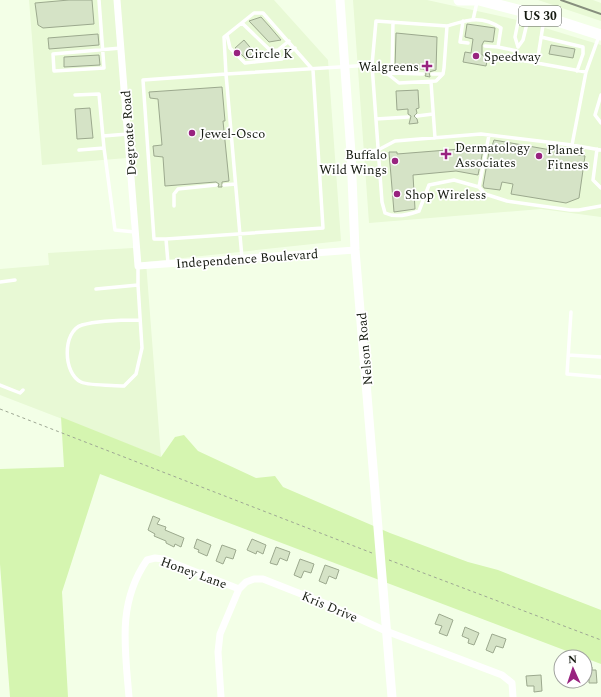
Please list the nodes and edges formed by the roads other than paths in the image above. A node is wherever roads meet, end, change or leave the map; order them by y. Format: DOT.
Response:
graph roads {
  1 [pos="100,0"];
  2 [pos="117,0"];
  3 [pos="340,0"];
  4 [pos="459,0"];
  5 [pos="474,0"];
  6 [pos="478,0"];
  7 [pos="524,12"];
  8 [pos="545,18"];
  9 [pos="473,20"];
  10 [pos="462,21"];
  11 [pos="393,22"];
  12 [pos="242,23"];
  13 [pos="275,26"];
  14 [pos="447,26"];
  15 [pos="270,28"];
  16 [pos="260,33"];
  17 [pos="227,35"];
  18 [pos="600,35"];
  19 [pos="255,36"];
  20 [pos="541,37"];
  21 [pos="289,41"];
  22 [pos="468,43"];
  23 [pos="485,46"];
  24 [pos="121,48"];
  25 [pos="295,48"];
  26 [pos="498,48"];
  27 [pos="103,49"];
  28 [pos="517,51"];
  29 [pos="515,59"];
  30 [pos="537,63"];
  31 [pos="372,64"];
  32 [pos="344,67"];
  33 [pos="313,70"];
  34 [pos="577,71"];
  35 [pos="586,72"];
  36 [pos="226,74"];
  37 [pos="390,74"];
  38 [pos="432,74"];
  39 [pos="442,74"];
  40 [pos="431,82"];
  41 [pos="419,83"];
  42 [pos="75,95"];
  43 [pos="601,95"];
  44 [pos="433,114"];
  45 [pos="417,116"];
  46 [pos="408,117"];
  47 [pos="376,119"];
  48 [pos="601,123"];
  49 [pos="128,134"];
  50 [pos="489,135"];
  51 [pos="103,136"];
  52 [pos="435,138"];
  53 [pos="572,145"];
  54 [pos="104,148"];
  55 [pos="599,149"];
  56 [pos="79,150"];
  57 [pos="378,150"];
  58 [pos="351,153"];
  59 [pos="235,184"];
  60 [pos="224,185"];
  61 [pos="216,186"];
  62 [pos="479,187"];
  63 [pos="601,188"];
  64 [pos="601,205"];
  65 [pos="174,206"];
  66 [pos="135,232"];
  67 [pos="240,234"];
  68 [pos="166,239"];
  69 [pos="355,250"];
  70 [pos="242,258"];
  71 [pos="168,263"];
  72 [pos="138,266"];
  73 [pos="15,280"];
  74 [pos="0,282"];
  75 [pos="138,285"];
  76 [pos="96,289"];
  77 [pos="572,312"];
  78 [pos="140,320"];
  79 [pos="568,355"];
  80 [pos="601,357"];
  81 [pos="601,377"];
  82 [pos="0,385"];
  83 [pos="23,390"];
  84 [pos="239,589"];
  85 [pos="386,631"];
  86 [pos="129,697"];
  87 [pos="221,697"];
  88 [pos="392,697"];
  89 [pos="512,697"];
  1 -- 27 [label="lane"];
  2 -- 24 [label="street, Degroate Road"];
  3 -- 32 [label="street, Nelson Road"];
  4 -- 5 [label="main road"];
  6 -- 7 [label="main road, US 30"];
  6 -- 9 [label="lane"];
  7 -- 7 [label="lane"];
  7 -- 8 [label="main road, US 30"];
  8 -- 18 [label="main road, US 30"];
  8 -- 20 [label="lane"];
  9 -- 10 [label="lane"];
  9 -- 26 [label="lane"];
  10 -- 14 [label="lane"];
  10 -- 22 [label="lane"];
  11 -- 14 [label="lane"];
  11 -- 31 [label="lane"];
  11 -- 37 [label="lane"];
  12 -- 13 [label="lane"];
  12 -- 17 [label="lane"];
  12 -- 19 [label="lane"];
  13 -- 15 [label="lane"];
  13 -- 21 [label="lane"];
  14 -- 39 [label="lane"];
  16 -- 19 [label="lane"];
  17 -- 25 [label="lane"];
  17 -- 36 [label="lane"];
  18 -- 35 [label="lane"];
  19 -- 21 [label="lane"];
  20 -- 30 [label="lane"];
  20 -- 34 [label="lane"];
  21 -- 25 [label="lane"];
  23 -- 26 [label="lane"];
  24 -- 27 [label="lane"];
  24 -- 49 [label="street, Degroate Road"];
  25 -- 33 [label="lane"];
  26 -- 28 [label="lane"];
  27 -- 27 [label="lane"];
  29 -- 30 [label="lane"];
  30 -- 34 [label="lane"];
  31 -- 32 [label="lane"];
  31 -- 37 [label="lane"];
  31 -- 47 [label="lane"];
  32 -- 33 [label="lane"];
  32 -- 58 [label="street, Nelson Road"];
  33 -- 36 [label="lane"];
  33 -- 67 [label="lane"];
  34 -- 35 [label="lane"];
  35 -- 53 [label="lane"];
  36 -- 59 [label="lane"];
  36 -- 68 [label="lane"];
  37 -- 41 [label="lane"];
  37 -- 41 [label="lane"];
  38 -- 39 [label="lane"];
  39 -- 40 [label="lane"];
  40 -- 41 [label="lane"];
  40 -- 44 [label="lane"];
  42 -- 51 [label="lane"];
  43 -- 48 [label="lane"];
  44 -- 45 [label="lane"];
  44 -- 52 [label="lane"];
  46 -- 47 [label="lane"];
  47 -- 57 [label="lane"];
  49 -- 51 [label="lane"];
  49 -- 66 [label="street, Degroate Road"];
  50 -- 52 [label="lane"];
  50 -- 53 [label="lane"];
  50 -- 62 [label="lane"];
  51 -- 54 [label="lane"];
  52 -- 57 [label="lane"];
  53 -- 55 [label="lane"];
  54 -- 56 [label="lane"];
  54 -- 66 [label="lane"];
  55 -- 63 [label="lane"];
  57 -- 58 [label="lane"];
  57 -- 62 [label="lane"];
  58 -- 69 [label="street, Nelson Road"];
  59 -- 60 [label="lane"];
  59 -- 67 [label="lane"];
  61 -- 65 [label="lane"];
  62 -- 64 [label="lane"];
  66 -- 72 [label="street, Degroate Road"];
  67 -- 68 [label="lane"];
  67 -- 70 [label="lane"];
  68 -- 71 [label="lane"];
  69 -- 70 [label="street, Independence Boulevard"];
  69 -- 85 [label="street, Nelson Road"];
  70 -- 71 [label="street, Independence Boulevard"];
  71 -- 72 [label="street, Independence Boulevard"];
  72 -- 75 [label="lane"];
  73 -- 74 [label="lane"];
  75 -- 76 [label="lane"];
  75 -- 78 [label="lane"];
  77 -- 79 [label="lane"];
  78 -- 78 [label="lane"];
  79 -- 80 [label="lane"];
  79 -- 81 [label="lane"];
  82 -- 83 [label="lane"];
  84 -- 85 [label="street, Kris Drive"];
  84 -- 86 [label="street, Honey Lane"];
  84 -- 87 [label="street"];
  85 -- 88 [label="street, Nelson Road"];
  85 -- 89 [label="street, Kris Drive"];
}
